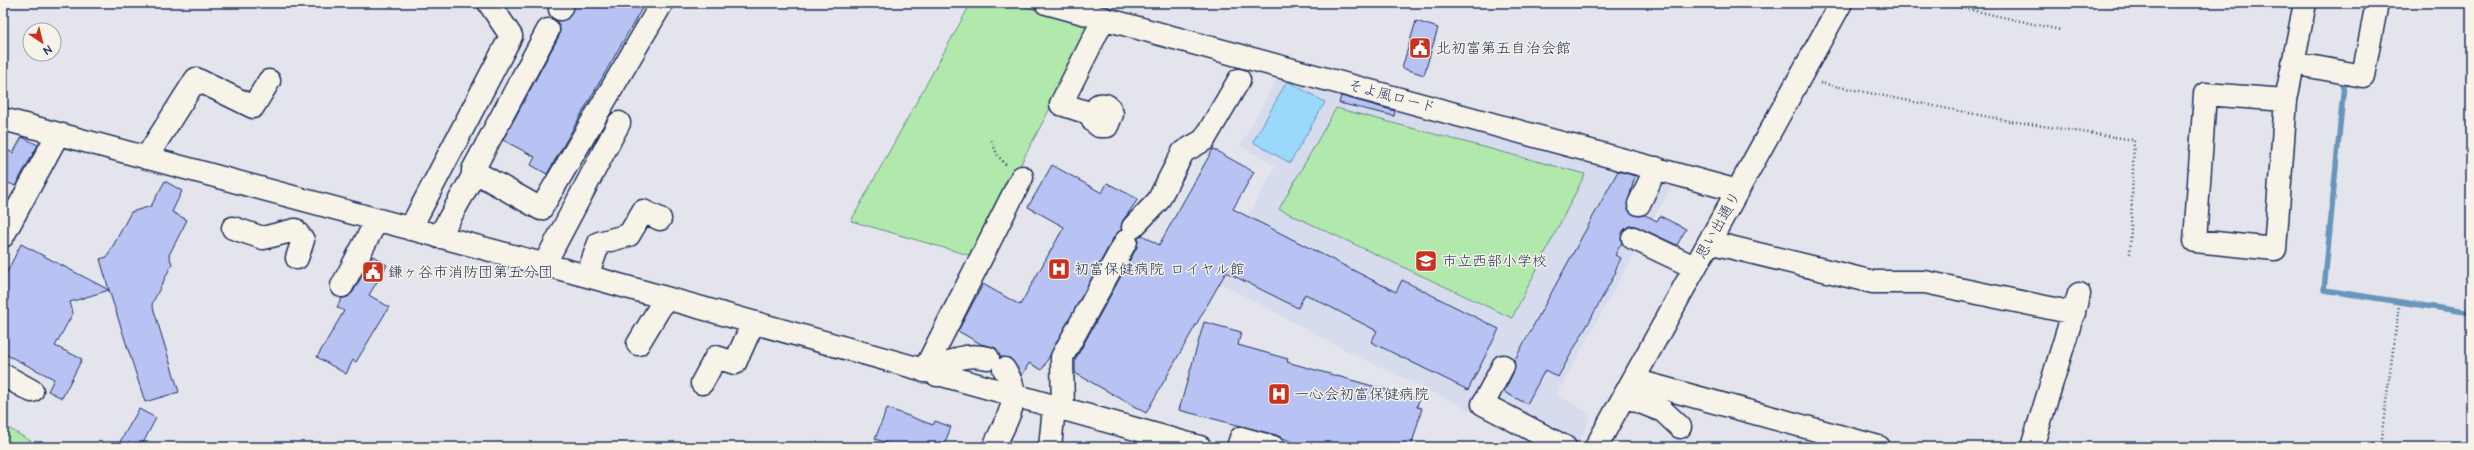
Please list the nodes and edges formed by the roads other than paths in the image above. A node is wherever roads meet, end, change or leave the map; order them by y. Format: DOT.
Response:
graph roads {
  1 [pos="489,3"];
  2 [pos="662,3"];
  3 [pos="1046,3"];
  4 [pos="1841,3"];
  5 [pos="2305,3"];
  6 [pos="2378,3"];
  7 [pos="1104,18"];
  8 [pos="548,30"];
  9 [pos="2293,63"];
  10 [pos="1239,80"];
  11 [pos="269,81"];
  12 [pos="2286,100"];
  13 [pos="1092,114"];
  14 [pos="3,119"];
  15 [pos="619,123"];
  16 [pos="58,134"];
  17 [pos="146,158"];
  18 [pos="1656,168"];
  19 [pos="473,176"];
  20 [pos="1022,177"];
  21 [pos="1738,191"];
  22 [pos="301,200"];
  23 [pos="1639,204"];
  24 [pos="660,219"];
  25 [pos="377,220"];
  26 [pos="233,228"];
  27 [pos="410,229"];
  28 [pos="295,230"];
  29 [pos="3,236"];
  30 [pos="439,237"];
  31 [pos="1633,238"];
  32 [pos="1709,242"];
  33 [pos="296,258"];
  34 [pos="544,265"];
  35 [pos="1694,267"];
  36 [pos="587,276"];
  37 [pos="342,286"];
  38 [pos="665,299"];
  39 [pos="753,323"];
  40 [pos="638,344"];
  41 [pos="1503,366"];
  42 [pos="930,373"];
  43 [pos="3,375"];
  44 [pos="702,383"];
  45 [pos="1629,388"];
  46 [pos="32,391"];
  47 [pos="1016,397"];
  48 [pos="1058,409"];
  49 [pos="1680,427"];
  50 [pos="994,447"];
  51 [pos="1050,447"];
  52 [pos="1200,447"];
  53 [pos="1238,447"];
  54 [pos="1273,447"];
  55 [pos="1565,447"];
  56 [pos="1596,447"];
  57 [pos="1879,447"];
  58 [pos="2032,447"];
  1 -- 27 [label="street"];
  2 -- 19 [label="street"];
  3 -- 7 [label="street, そよ風ロード"];
  4 -- 21 [label="street, 思い出通り"];
  5 -- 9 [label="street"];
  6 -- 9 [label="street"];
  7 -- 13 [label="street"];
  7 -- 18 [label="street, そよ風ロード"];
  8 -- 19 [label="street"];
  9 -- 12 [label="street"];
  10 -- 48 [label="street"];
  11 -- 17 [label="street"];
  12 -- 12 [label="street"];
  14 -- 16 [label="street"];
  15 -- 34 [label="street"];
  16 -- 17 [label="street"];
  16 -- 29 [label="street"];
  17 -- 22 [label="street"];
  18 -- 21 [label="street, そよ風ロード"];
  18 -- 23 [label="street"];
  19 -- 30 [label="street"];
  20 -- 42 [label="street"];
  21 -- 32 [label="street, 思い出通り"];
  22 -- 25 [label="street"];
  22 -- 28 [label="street"];
  24 -- 36 [label="street"];
  25 -- 27 [label="street"];
  25 -- 37 [label="street"];
  26 -- 28 [label="street"];
  27 -- 30 [label="street"];
  28 -- 33 [label="street"];
  30 -- 34 [label="street"];
  31 -- 35 [label="street"];
  32 -- 35 [label="street, 思い出通り"];
  32 -- 58 [label="street"];
  34 -- 36 [label="street"];
  35 -- 45 [label="street, 思い出通り"];
  36 -- 38 [label="street"];
  38 -- 39 [label="street"];
  38 -- 40 [label="street"];
  39 -- 42 [label="street"];
  39 -- 44 [label="street"];
  41 -- 55 [label="street"];
  42 -- 47 [label="street"];
  42 -- 47 [label="street"];
  43 -- 46 [label="street"];
  45 -- 49 [label="street"];
  45 -- 56 [label="street, 思い出通り"];
  45 -- 57 [label="street"];
  47 -- 48 [label="street"];
  47 -- 50 [label="street"];
  48 -- 51 [label="street"];
  48 -- 52 [label="street"];
  53 -- 54 [label="street"];
}
